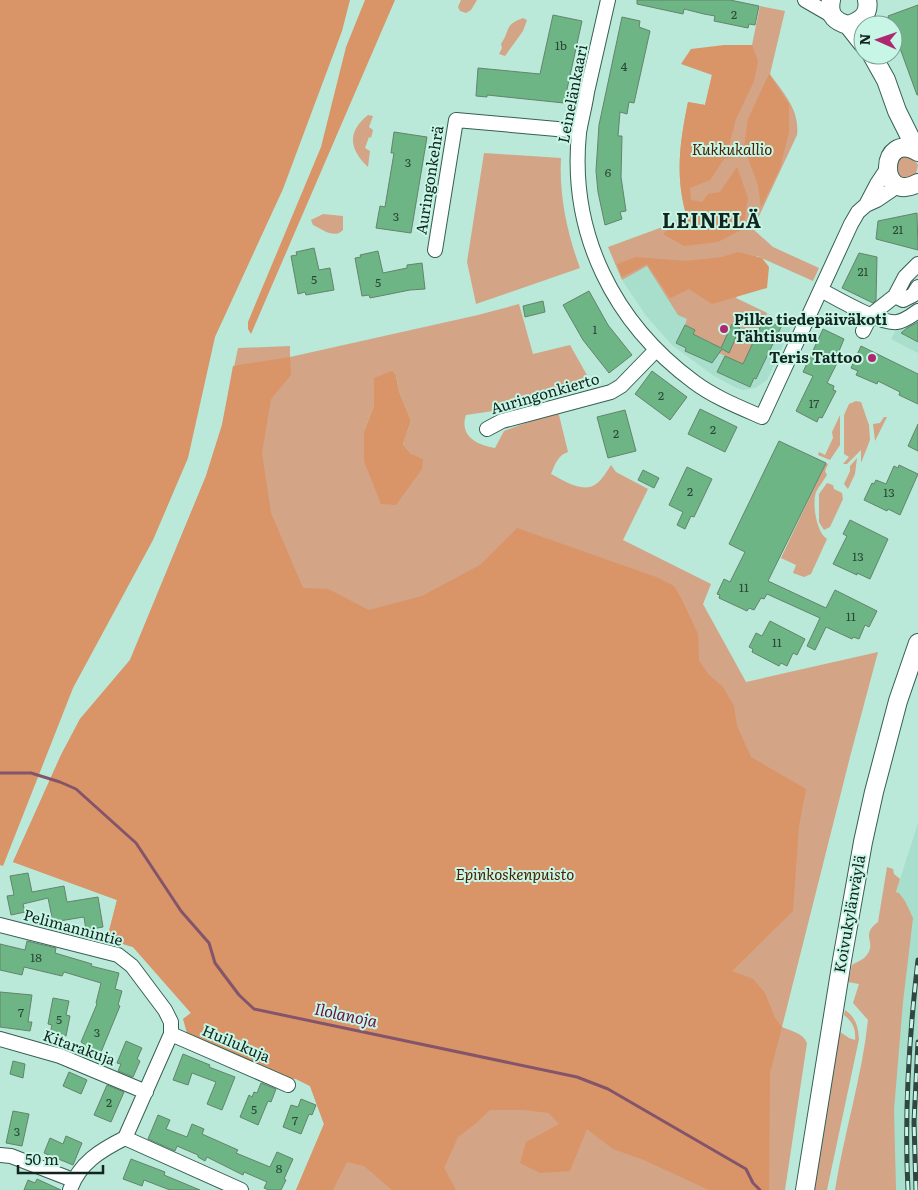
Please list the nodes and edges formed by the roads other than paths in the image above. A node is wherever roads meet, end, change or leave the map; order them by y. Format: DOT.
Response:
graph roads {
  1 [pos="608,0"];
  2 [pos="804,0"];
  3 [pos="831,7"];
  4 [pos="867,8"];
  5 [pos="848,25"];
  6 [pos="853,32"];
  7 [pos="878,65"];
  8 [pos="897,111"];
  9 [pos="579,131"];
  10 [pos="894,152"];
  11 [pos="917,152"];
  12 [pos="887,169"];
  13 [pos="912,186"];
  14 [pos="866,205"];
  15 [pos="435,250"];
  16 [pos="918,264"];
  17 [pos="918,287"];
  18 [pos="821,290"];
  19 [pos="899,298"];
  20 [pos="918,310"];
  21 [pos="871,315"];
  22 [pos="906,319"];
  23 [pos="863,331"];
  24 [pos="656,350"];
  25 [pos="487,429"];
  26 [pos="918,643"];
  27 [pos="0,925"];
  28 [pos="171,1034"];
  29 [pos="0,1040"];
  30 [pos="288,1085"];
  31 [pos="146,1092"];
  32 [pos="126,1138"];
  33 [pos="0,1155"];
  34 [pos="72,1185"];
  35 [pos="241,1190"];
  36 [pos="806,1190"];
  1 -- 9 [label="street, Leinelänkaari"];
  2 -- 3 [label="street"];
  3 -- 5 [label="main road"];
  4 -- 5 [label="main road"];
  5 -- 6 [label="main road"];
  7 -- 8 [label="main road"];
  8 -- 10 [label="main road"];
  8 -- 11 [label="main road"];
  9 -- 15 [label="street, Auringonkehrä"];
  9 -- 24 [label="street, Leinelänkaari"];
  10 -- 11 [label="main road"];
  10 -- 12 [label="main road"];
  12 -- 13 [label="main road"];
  12 -- 14 [label="street, Leinelänkaari"];
  13 -- 14 [label="street, Leinelänkaari"];
  14 -- 18 [label="street, Leinelänkaari"];
  16 -- 19 [label="street"];
  17 -- 19 [label="street"];
  18 -- 21 [label="street"];
  18 -- 24 [label="street, Leinelänkaari"];
  19 -- 21 [label="street"];
  19 -- 22 [label="street"];
  20 -- 22 [label="street"];
  21 -- 22 [label="street"];
  21 -- 23 [label="street"];
  24 -- 25 [label="street, Auringonkierto"];
  26 -- 36 [label="main road, Koivukylänväylä"];
  27 -- 28 [label="street, Pelimannintie"];
  28 -- 30 [label="street, Huilukuja"];
  28 -- 31 [label="street"];
  29 -- 31 [label="street, Kitarakuja"];
  31 -- 32 [label="street"];
  32 -- 34 [label="street"];
  32 -- 35 [label="street"];
  33 -- 34 [label="street"];
}
